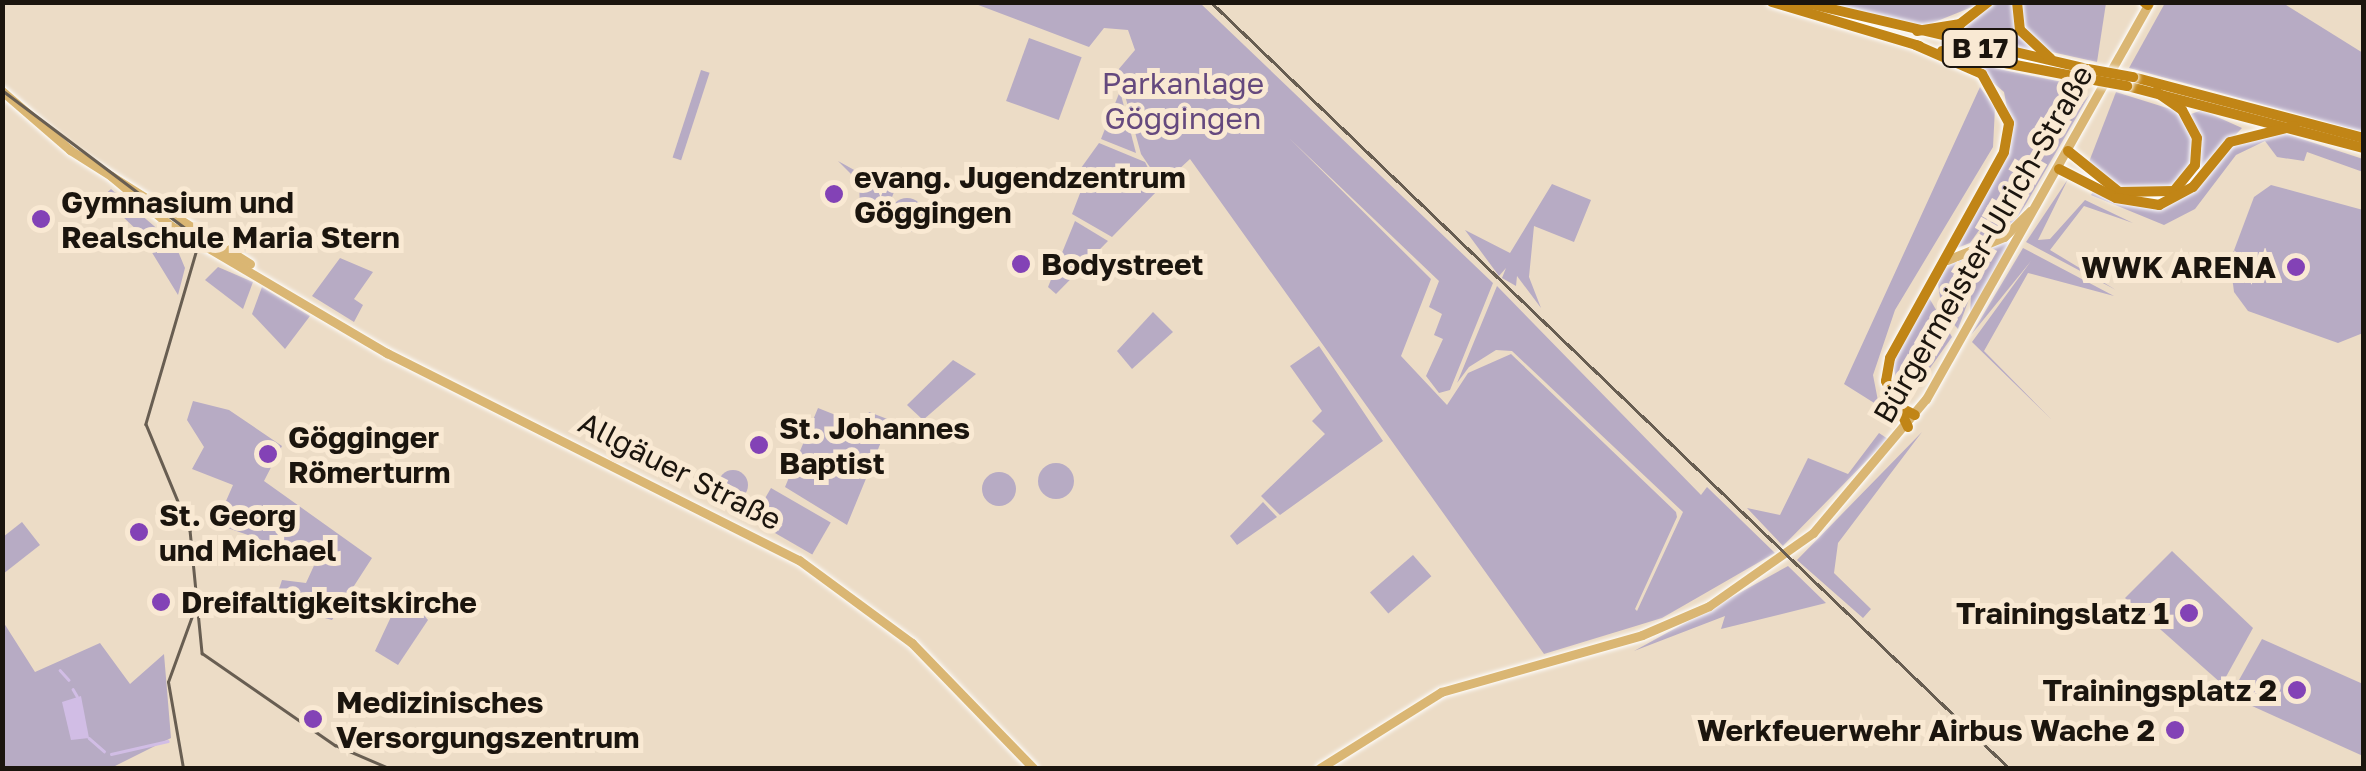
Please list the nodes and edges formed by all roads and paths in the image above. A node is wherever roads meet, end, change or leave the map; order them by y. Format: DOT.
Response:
graph roads {
  1 [pos="1772,2"];
  2 [pos="1802,2"];
  3 [pos="1988,2"];
  4 [pos="2017,2"];
  5 [pos="2147,3"];
  6 [pos="1905,32"];
  7 [pos="1916,45"];
  8 [pos="2056,63"];
  9 [pos="2086,73"];
  10 [pos="2130,82"];
  11 [pos="2,92"];
  12 [pos="2156,92"];
  13 [pos="2294,126"];
  14 [pos="2364,138"];
  15 [pos="2364,148"];
  16 [pos="2068,152"];
  17 [pos="2059,169"];
  18 [pos="2042,198"];
  19 [pos="1946,246"];
  20 [pos="1935,282"];
  21 [pos="1896,406"];
  22 [pos="1915,415"];
  23 [pos="1908,427"];
  24 [pos="1033,768"];
  25 [pos="1320,768"];
  1 -- 7 [label="highway, B 17"];
  2 -- 6 [label="highway, B 17"];
  3 -- 6 [label="highway"];
  4 -- 8 [label="highway"];
  5 -- 16 [label="main road, Bürgermeister-Ulrich-Straße"];
  6 -- 8 [label="highway, B 17"];
  7 -- 9 [label="highway, B 17"];
  7 -- 19 [label="highway"];
  8 -- 9 [label="highway, B 17"];
  9 -- 10 [label="highway, B 17, bridge"];
  10 -- 12 [label="highway, B 17"];
  10 -- 14 [label="highway, B 17"];
  11 -- 24 [label="main road, Allgäuer Straße"];
  12 -- 13 [label="highway, B 17"];
  12 -- 16 [label="highway"];
  13 -- 15 [label="highway, B 17"];
  13 -- 17 [label="highway"];
  16 -- 17 [label="main road, Bürgermeister-Ulrich-Straße"];
  17 -- 18 [label="main road, Bürgermeister-Ulrich-Straße"];
  18 -- 20 [label="main road"];
  18 -- 22 [label="main road, Bürgermeister-Ulrich-Straße"];
  19 -- 20 [label="highway"];
  19 -- 21 [label="highway"];
  21 -- 22 [label="highway"];
  21 -- 23 [label="highway"];
  22 -- 23 [label="main road, Bürgermeister-Ulrich-Straße"];
  23 -- 25 [label="main road, Bürgermeister-Ulrich-Straße"];
}
